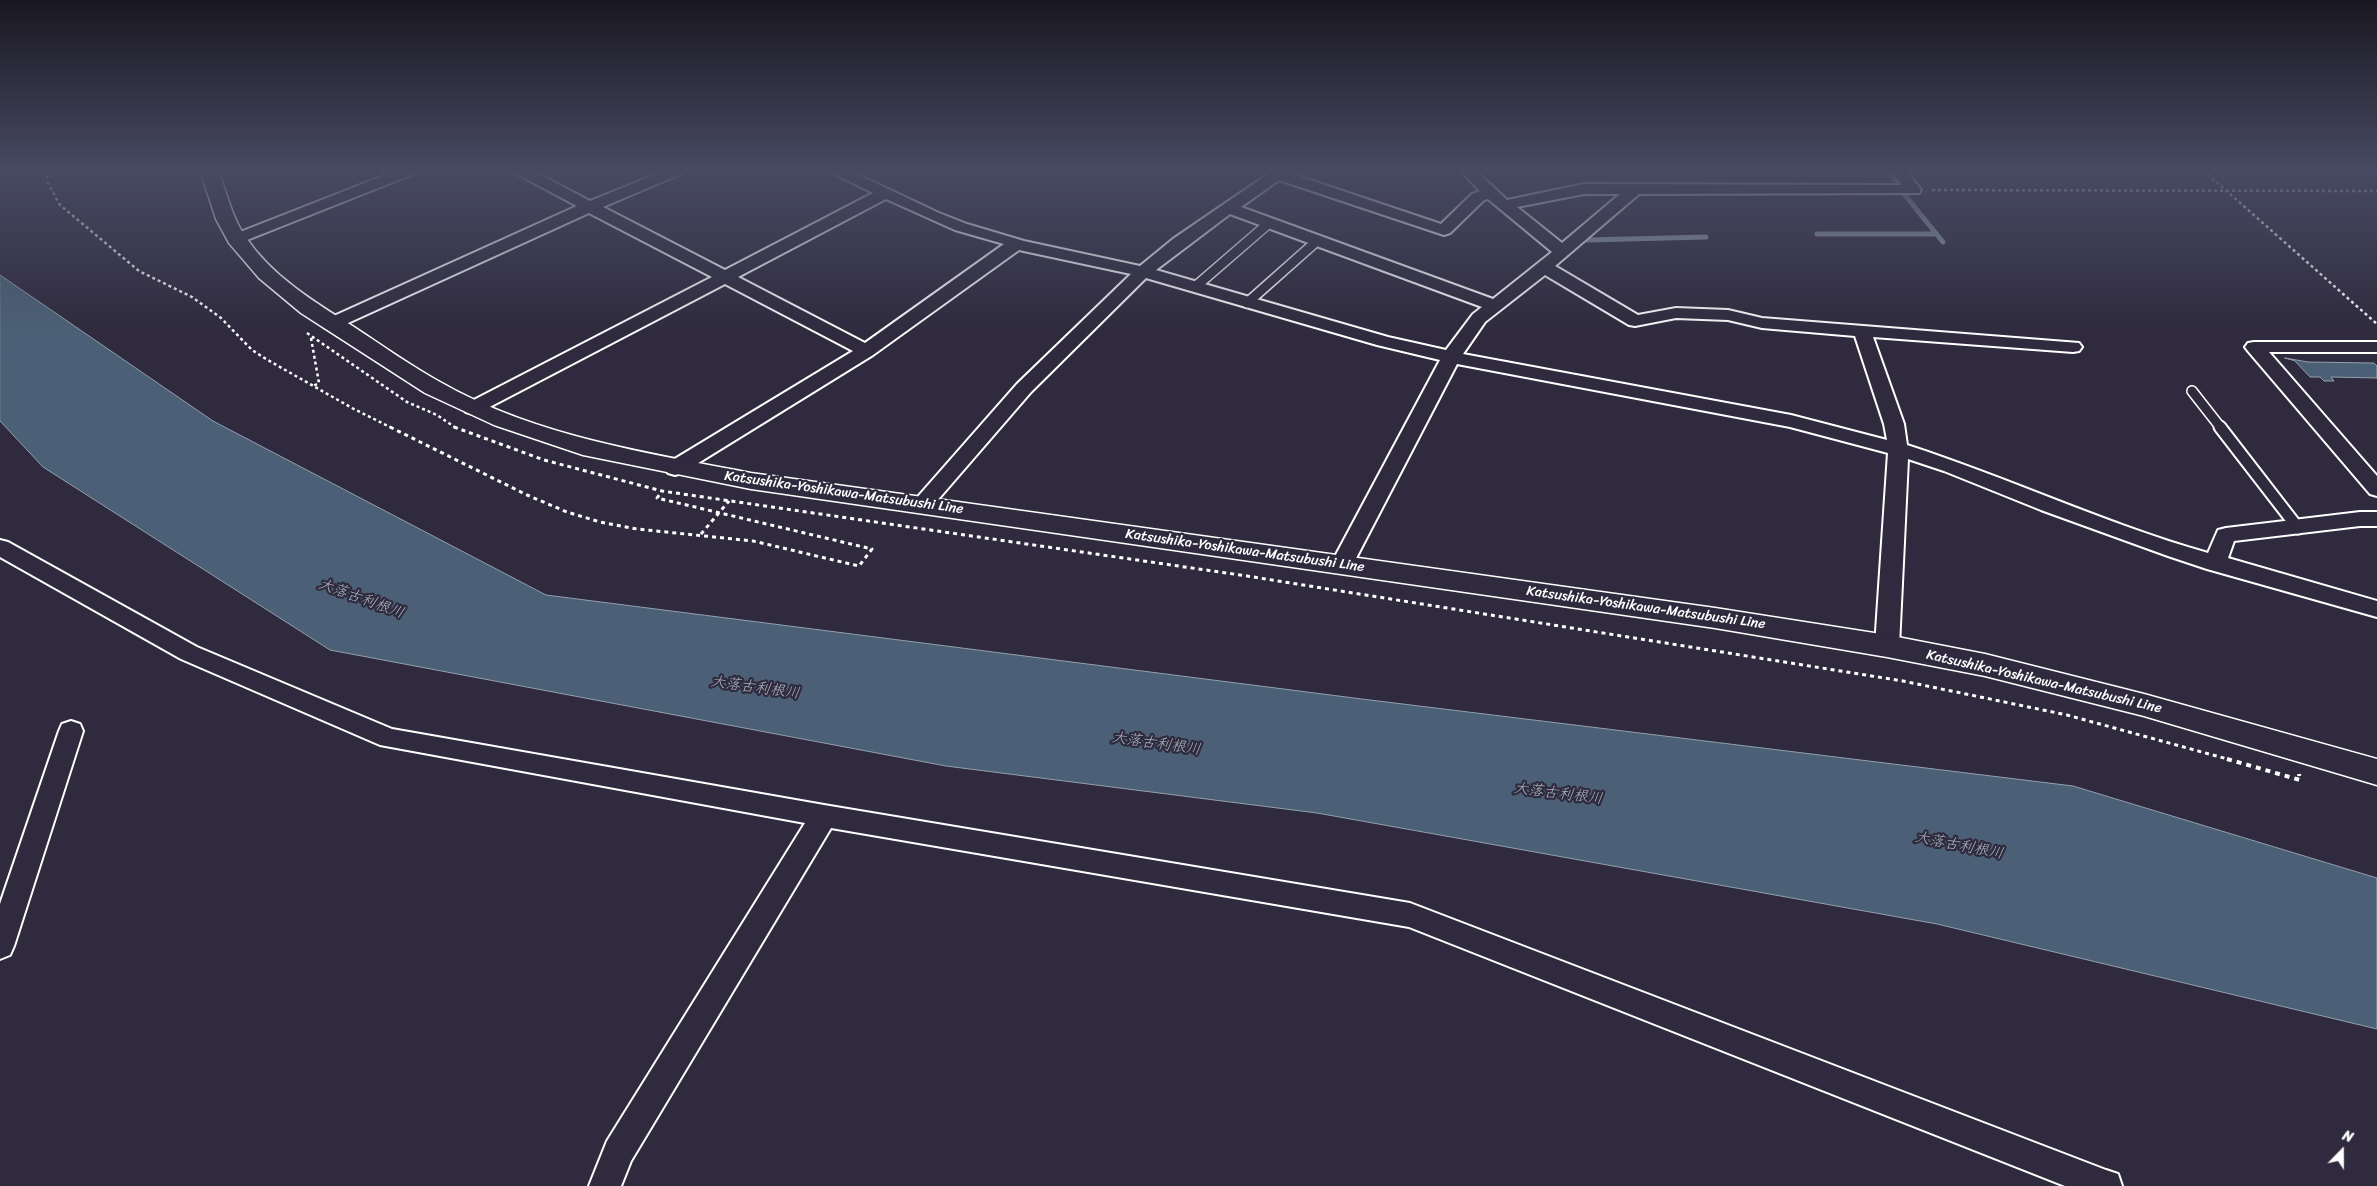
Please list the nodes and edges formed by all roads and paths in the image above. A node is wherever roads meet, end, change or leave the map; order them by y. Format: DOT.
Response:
graph roads {
  1 [pos="229,225"];
  2 [pos="271,225"];
  3 [pos="550,225"];
  4 [pos="628,225"];
  5 [pos="823,225"];
  6 [pos="961,225"];
  7 [pos="1204,225"];
  8 [pos="1266,225"];
  9 [pos="1276,225"];
  10 [pos="1431,225"];
  11 [pos="1449,225"];
  12 [pos="1529,225"];
  13 [pos="1592,225"];
  14 [pos="2265,225"];
  15 [pos="236,239"];
  16 [pos="1318,240"];
  17 [pos="1016,244"];
  18 [pos="1561,251"];
  19 [pos="1544,267"];
  20 [pos="1143,272"];
  21 [pos="724,276"];
  22 [pos="1195,287"];
  23 [pos="1247,303"];
  24 [pos="1494,305"];
  25 [pos="2377,324"];
  26 [pos="321,330"];
  27 [pos="1862,331"];
  28 [pos="2073,347"];
  29 [pos="2377,347"];
  30 [pos="866,351"];
  31 [pos="1451,357"];
  32 [pos="313,386"];
  33 [pos="2192,391"];
  34 [pos="473,408"];
  35 [pos="1898,449"];
  36 [pos="675,468"];
  37 [pos="2377,489"];
  38 [pos="729,501"];
  39 [pos="922,505"];
  40 [pos="2377,519"];
  41 [pos="2298,528"];
  42 [pos="701,534"];
  43 [pos="0,547"];
  44 [pos="1342,564"];
  45 [pos="2215,564"];
  46 [pos="2377,609"];
  47 [pos="1887,646"];
  48 [pos="71,731"];
  49 [pos="2377,772"];
  50 [pos="824,816"];
  51 [pos="0,946"];
  52 [pos="605,1186"];
  53 [pos="2106,1186"];
  1 -- 15 [label="main road, Katsushika-Yoshikawa-Matsubushi Line"];
  2 -- 15 [label="street"];
  3 -- 26 [label="street"];
  4 -- 21 [label="street"];
  5 -- 21 [label="street"];
  6 -- 17 [label="street"];
  7 -- 20 [label="street"];
  8 -- 22 [label="lane"];
  9 -- 16 [label="street"];
  10 -- 11 [label="street"];
  12 -- 18 [label="street"];
  13 -- 18 [label="street"];
  14 -- 25 [label="path"];
  15 -- 26 [label="main road, Katsushika-Yoshikawa-Matsubushi Line"];
  16 -- 23 [label="lane"];
  16 -- 24 [label="street"];
  17 -- 20 [label="street"];
  17 -- 30 [label="street"];
  18 -- 19 [label="street"];
  19 -- 24 [label="street"];
  19 -- 27 [label="street"];
  20 -- 22 [label="street"];
  20 -- 39 [label="street"];
  21 -- 30 [label="street"];
  21 -- 34 [label="street"];
  22 -- 23 [label="street"];
  23 -- 31 [label="street"];
  24 -- 31 [label="street"];
  26 -- 32 [label="path"];
  26 -- 34 [label="main road, Katsushika-Yoshikawa-Matsubushi Line"];
  27 -- 28 [label="street"];
  27 -- 35 [label="street"];
  29 -- 37 [label="street"];
  30 -- 36 [label="street"];
  31 -- 35 [label="street"];
  31 -- 44 [label="street"];
  33 -- 41 [label="lane"];
  34 -- 36 [label="main road, Katsushika-Yoshikawa-Matsubushi Line"];
  35 -- 45 [label="street"];
  35 -- 47 [label="street"];
  36 -- 39 [label="main road, Katsushika-Yoshikawa-Matsubushi Line"];
  38 -- 42 [label="path"];
  39 -- 44 [label="main road, Katsushika-Yoshikawa-Matsubushi Line"];
  40 -- 41 [label="street"];
  41 -- 45 [label="street"];
  43 -- 50 [label="street"];
  44 -- 47 [label="main road, Katsushika-Yoshikawa-Matsubushi Line"];
  45 -- 46 [label="street"];
  47 -- 49 [label="main road, Katsushika-Yoshikawa-Matsubushi Line"];
  48 -- 51 [label="street"];
  50 -- 52 [label="street"];
  50 -- 53 [label="street"];
}
